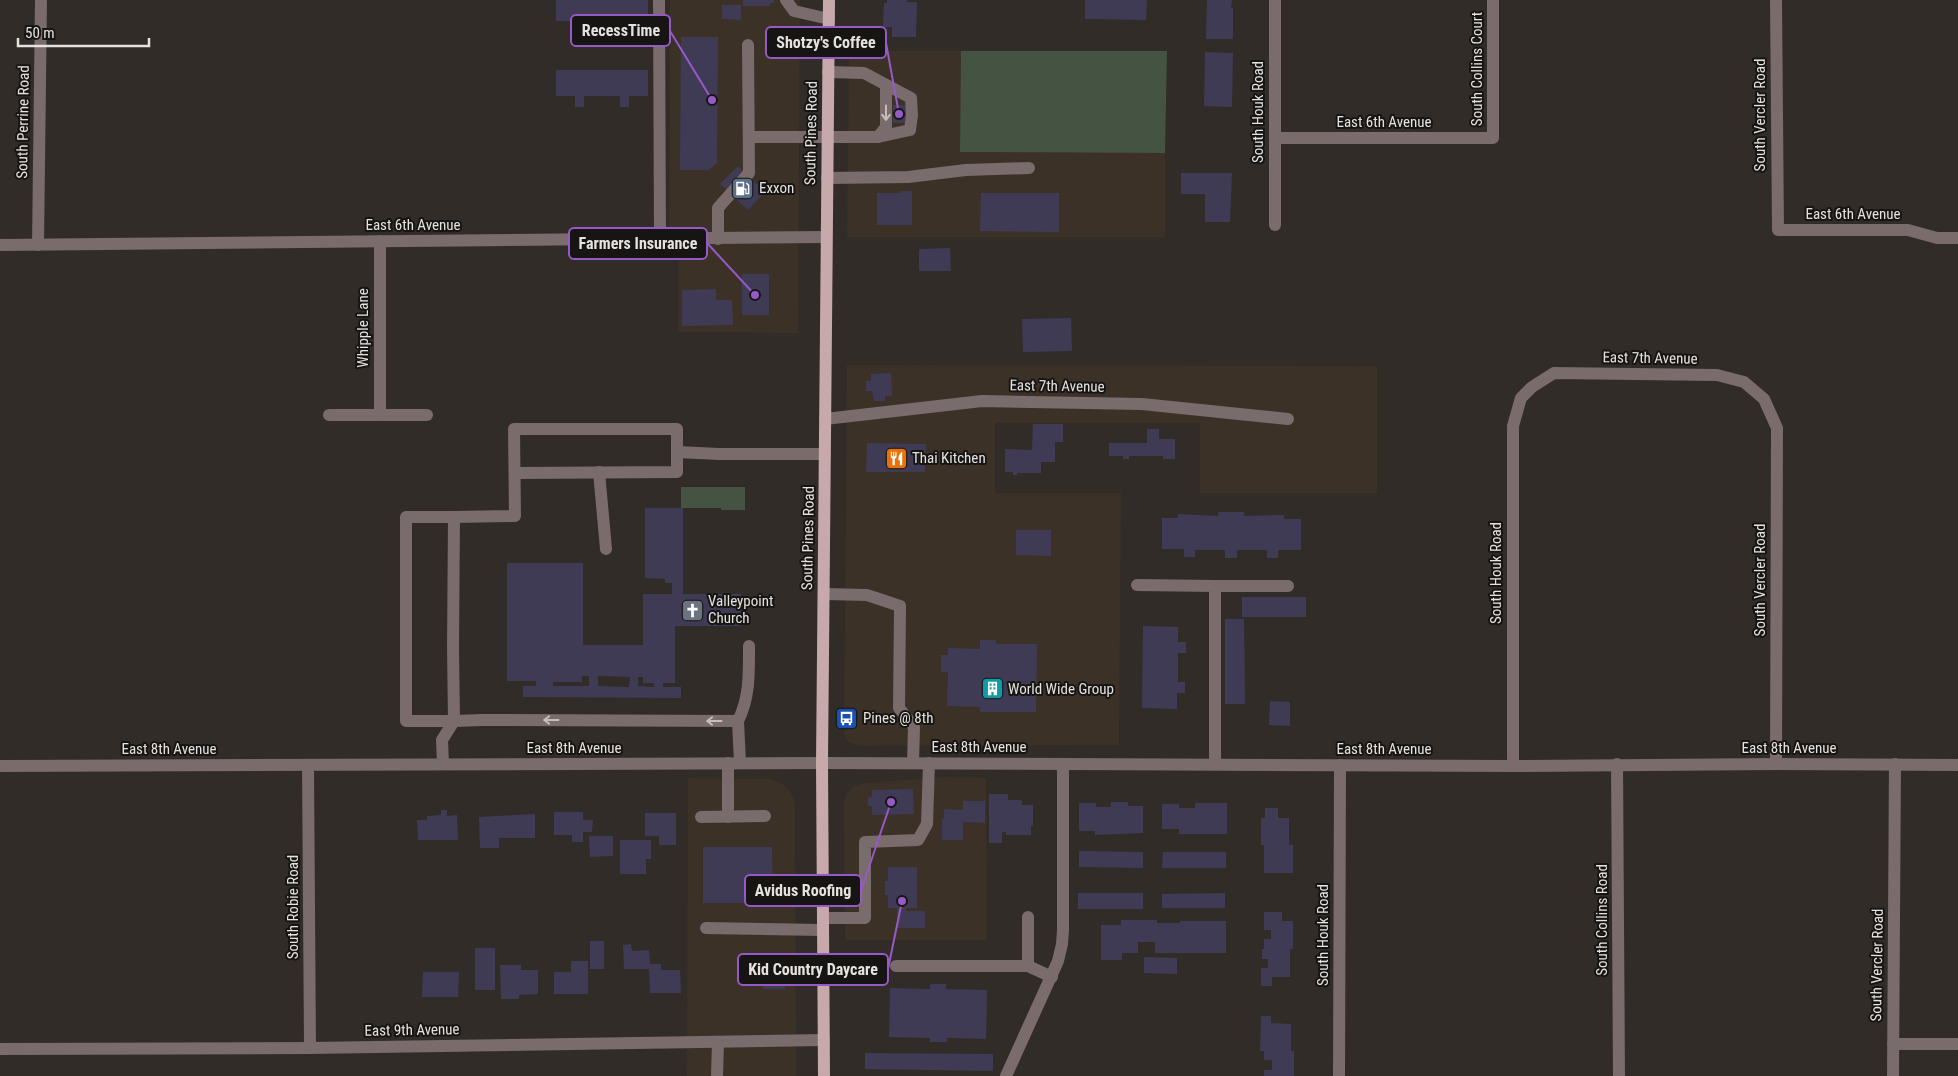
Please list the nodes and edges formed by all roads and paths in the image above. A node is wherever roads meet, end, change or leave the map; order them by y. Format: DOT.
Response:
graph roads {
  1 [pos="42,0"];
  2 [pos="660,0"];
  3 [pos="786,0"];
  4 [pos="829,0"];
  5 [pos="1275,0"];
  6 [pos="1494,0"];
  7 [pos="1776,0"];
  8 [pos="829,19"];
  9 [pos="748,45"];
  10 [pos="828,72"];
  11 [pos="886,85"];
  12 [pos="878,137"];
  13 [pos="749,138"];
  14 [pos="828,138"];
  15 [pos="1275,138"];
  16 [pos="1493,138"];
  17 [pos="1029,168"];
  18 [pos="827,178"];
  19 [pos="1275,225"];
  20 [pos="1778,230"];
  21 [pos="826,237"];
  22 [pos="1958,238"];
  23 [pos="660,239"];
  24 [pos="718,239"];
  25 [pos="380,242"];
  26 [pos="0,245"];
  27 [pos="38,245"];
  28 [pos="1532,387"];
  29 [pos="1764,398"];
  30 [pos="329,415"];
  31 [pos="380,415"];
  32 [pos="427,415"];
  33 [pos="825,419"];
  34 [pos="1288,419"];
  35 [pos="677,452"];
  36 [pos="825,454"];
  37 [pos="599,472"];
  38 [pos="515,473"];
  39 [pos="454,517"];
  40 [pos="606,549"];
  41 [pos="1137,585"];
  42 [pos="1215,586"];
  43 [pos="1288,586"];
  44 [pos="824,594"];
  45 [pos="749,646"];
  46 [pos="454,721"];
  47 [pos="738,721"];
  48 [pos="734,763"];
  49 [pos="822,763"];
  50 [pos="913,763"];
  51 [pos="929,763"];
  52 [pos="442,764"];
  53 [pos="1063,764"];
  54 [pos="1215,764"];
  55 [pos="1617,764"];
  56 [pos="1776,764"];
  57 [pos="1895,764"];
  58 [pos="308,765"];
  59 [pos="1340,765"];
  60 [pos="1958,765"];
  61 [pos="0,766"];
  62 [pos="1513,766"];
  63 [pos="765,816"];
  64 [pos="701,817"];
  65 [pos="728,817"];
  66 [pos="1028,917"];
  67 [pos="823,924"];
  68 [pos="706,928"];
  69 [pos="896,966"];
  70 [pos="1028,966"];
  71 [pos="1052,976"];
  72 [pos="824,1040"];
  73 [pos="718,1042"];
  74 [pos="1892,1044"];
  75 [pos="1958,1044"];
  76 [pos="310,1048"];
  77 [pos="0,1049"];
  78 [pos="717,1076"];
  79 [pos="824,1076"];
  80 [pos="1006,1076"];
  81 [pos="1339,1076"];
  82 [pos="1619,1076"];
  83 [pos="1893,1076"];
  1 -- 27 [label="street, South Perrine Road"];
  2 -- 23 [label="street"];
  3 -- 8 [label="street"];
  4 -- 8 [label="main road, South Pines Road"];
  5 -- 15 [label="street, South Houk Road"];
  6 -- 16 [label="street, South Collins Court"];
  7 -- 20 [label="street, South Vercler Road"];
  8 -- 10 [label="main road, South Pines Road"];
  9 -- 13 [label="street"];
  10 -- 11 [label="street"];
  10 -- 14 [label="main road, South Pines Road"];
  11 -- 12 [label="street, one-way"];
  11 -- 12 [label="street"];
  12 -- 14 [label="street"];
  13 -- 14 [label="street"];
  13 -- 24 [label="street"];
  14 -- 18 [label="main road, South Pines Road"];
  15 -- 16 [label="street, East 6th Avenue"];
  15 -- 19 [label="street, South Houk Road"];
  17 -- 18 [label="street"];
  18 -- 21 [label="main road, South Pines Road"];
  20 -- 22 [label="street, East 6th Avenue"];
  21 -- 24 [label="street, East 6th Avenue"];
  21 -- 33 [label="main road, South Pines Road"];
  23 -- 24 [label="street, East 6th Avenue"];
  23 -- 25 [label="street, East 6th Avenue"];
  25 -- 27 [label="street, East 6th Avenue"];
  25 -- 31 [label="street, Whipple Lane"];
  26 -- 27 [label="street, East 6th Avenue"];
  28 -- 29 [label="street, East 7th Avenue"];
  28 -- 62 [label="street, South Houk Road"];
  29 -- 56 [label="street, South Vercler Road"];
  30 -- 31 [label="street"];
  31 -- 32 [label="street"];
  33 -- 34 [label="street, East 7th Avenue"];
  33 -- 36 [label="main road, South Pines Road"];
  35 -- 36 [label="street"];
  35 -- 37 [label="street"];
  35 -- 38 [label="street"];
  36 -- 44 [label="main road, South Pines Road"];
  37 -- 38 [label="street"];
  37 -- 40 [label="street"];
  38 -- 39 [label="street"];
  39 -- 46 [label="street"];
  39 -- 46 [label="street"];
  41 -- 42 [label="street"];
  42 -- 43 [label="street"];
  42 -- 54 [label="street"];
  44 -- 49 [label="main road, South Pines Road"];
  44 -- 50 [label="street"];
  45 -- 47 [label="street"];
  47 -- 46 [label="street, one-way"];
  46 -- 52 [label="street"];
  47 -- 48 [label="street"];
  48 -- 49 [label="street, East 8th Avenue"];
  48 -- 52 [label="street, East 8th Avenue"];
  48 -- 65 [label="street"];
  49 -- 50 [label="street, East 8th Avenue"];
  49 -- 67 [label="main road, South Pines Road"];
  50 -- 51 [label="street, East 8th Avenue"];
  51 -- 53 [label="street, East 8th Avenue"];
  51 -- 67 [label="street"];
  52 -- 58 [label="street, East 8th Avenue"];
  53 -- 54 [label="street, East 8th Avenue"];
  53 -- 71 [label="street"];
  54 -- 59 [label="street, East 8th Avenue"];
  55 -- 56 [label="street, East 8th Avenue"];
  55 -- 62 [label="street, East 8th Avenue"];
  55 -- 82 [label="street, South Collins Road"];
  56 -- 57 [label="street, East 8th Avenue"];
  57 -- 60 [label="street, East 8th Avenue"];
  57 -- 74 [label="street, South Vercler Road"];
  58 -- 61 [label="street, East 8th Avenue"];
  58 -- 76 [label="street, South Robie Road"];
  59 -- 62 [label="street, East 8th Avenue"];
  59 -- 81 [label="street, South Houk Road"];
  63 -- 65 [label="street"];
  64 -- 65 [label="street"];
  66 -- 70 [label="street"];
  67 -- 68 [label="street"];
  67 -- 72 [label="main road, South Pines Road"];
  69 -- 70 [label="street"];
  70 -- 71 [label="street"];
  71 -- 80 [label="street"];
  72 -- 73 [label="street, East 9th Avenue"];
  72 -- 79 [label="main road, South Pines Road"];
  73 -- 76 [label="street, East 9th Avenue"];
  73 -- 78 [label="street"];
  74 -- 75 [label="street"];
  74 -- 83 [label="street, South Vercler Road"];
  76 -- 77 [label="street, East 9th Avenue"];
}
